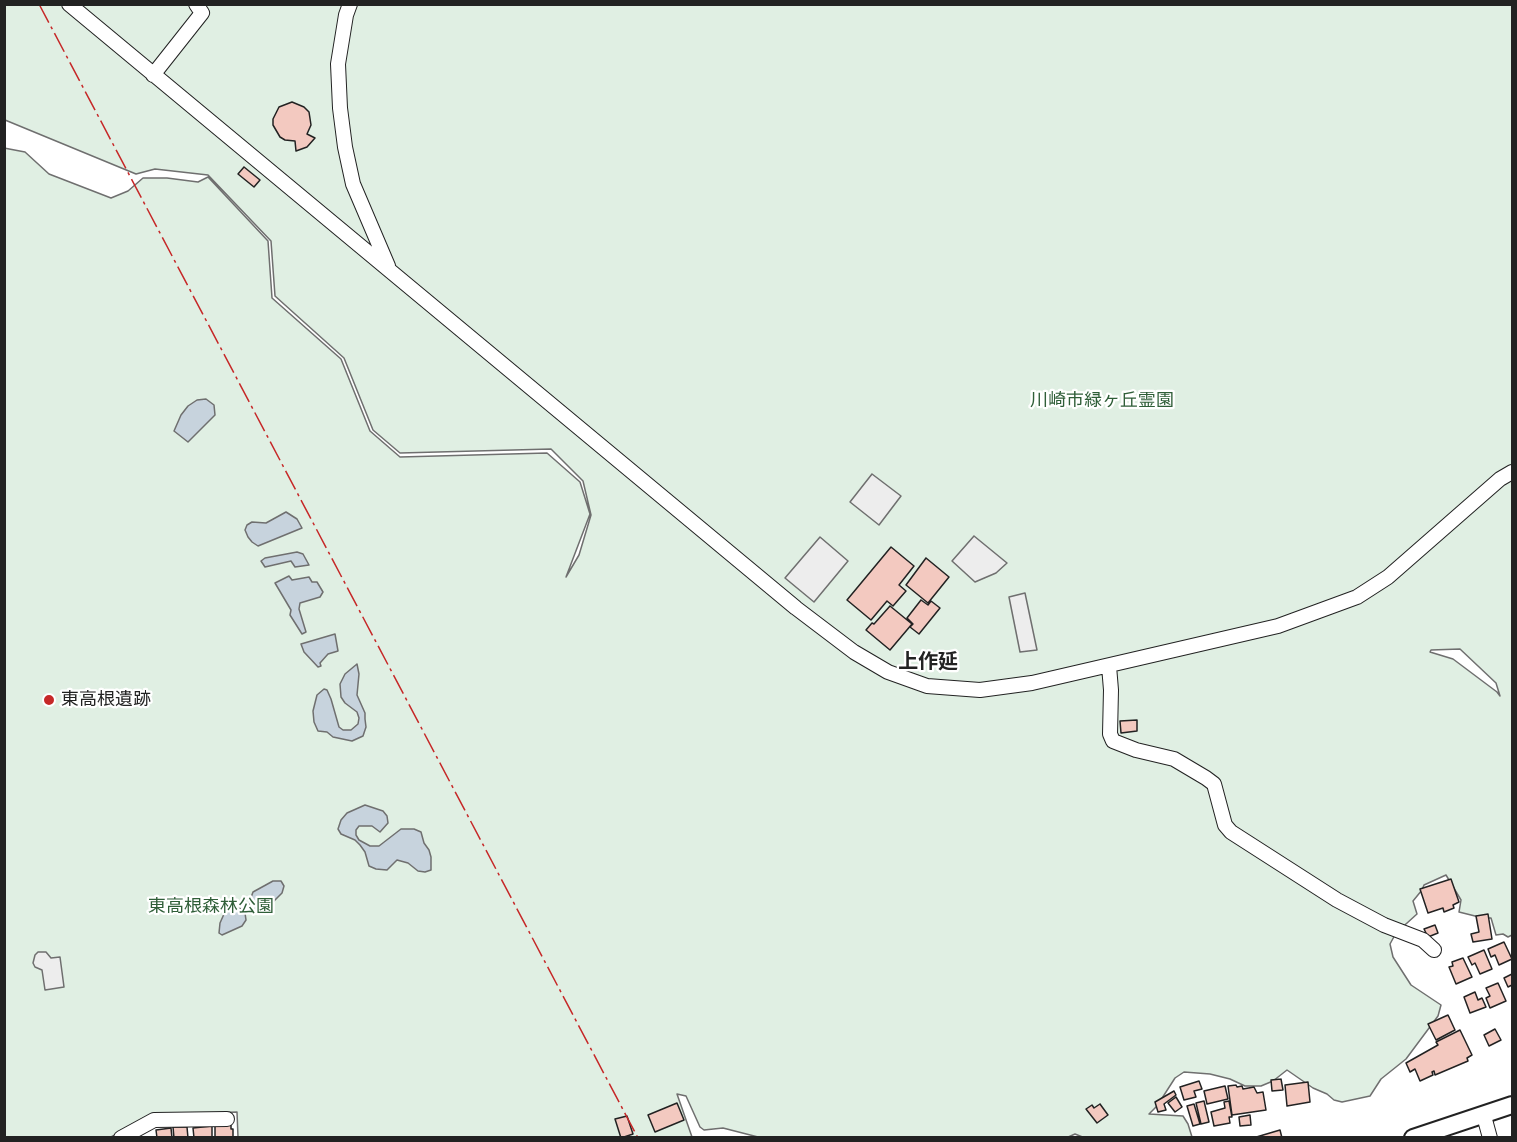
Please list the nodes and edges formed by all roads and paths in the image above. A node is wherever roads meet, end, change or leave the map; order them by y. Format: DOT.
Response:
graph roads {
  1 [pos="69,4"];
  2 [pos="196,4"];
  3 [pos="350,4"];
  4 [pos="153,75"];
  5 [pos="389,268"];
  6 [pos="1512,472"];
  7 [pos="1109,666"];
  8 [pos="1434,950"];
  9 [pos="1512,1105"];
  10 [pos="1484,1116"];
  11 [pos="227,1119"];
  12 [pos="125,1136"];
  13 [pos="1413,1137"];
  14 [pos="1490,1137"];
  1 -- 4 [label="street"];
  2 -- 4 [label="street"];
  3 -- 5 [label="street"];
  4 -- 5 [label="street"];
  5 -- 7 [label="street"];
  6 -- 7 [label="street"];
  7 -- 8 [label="street"];
  9 -- 10 [label="street"];
  10 -- 13 [label="street"];
  10 -- 14 [label="street"];
  11 -- 12 [label="street"];
}
